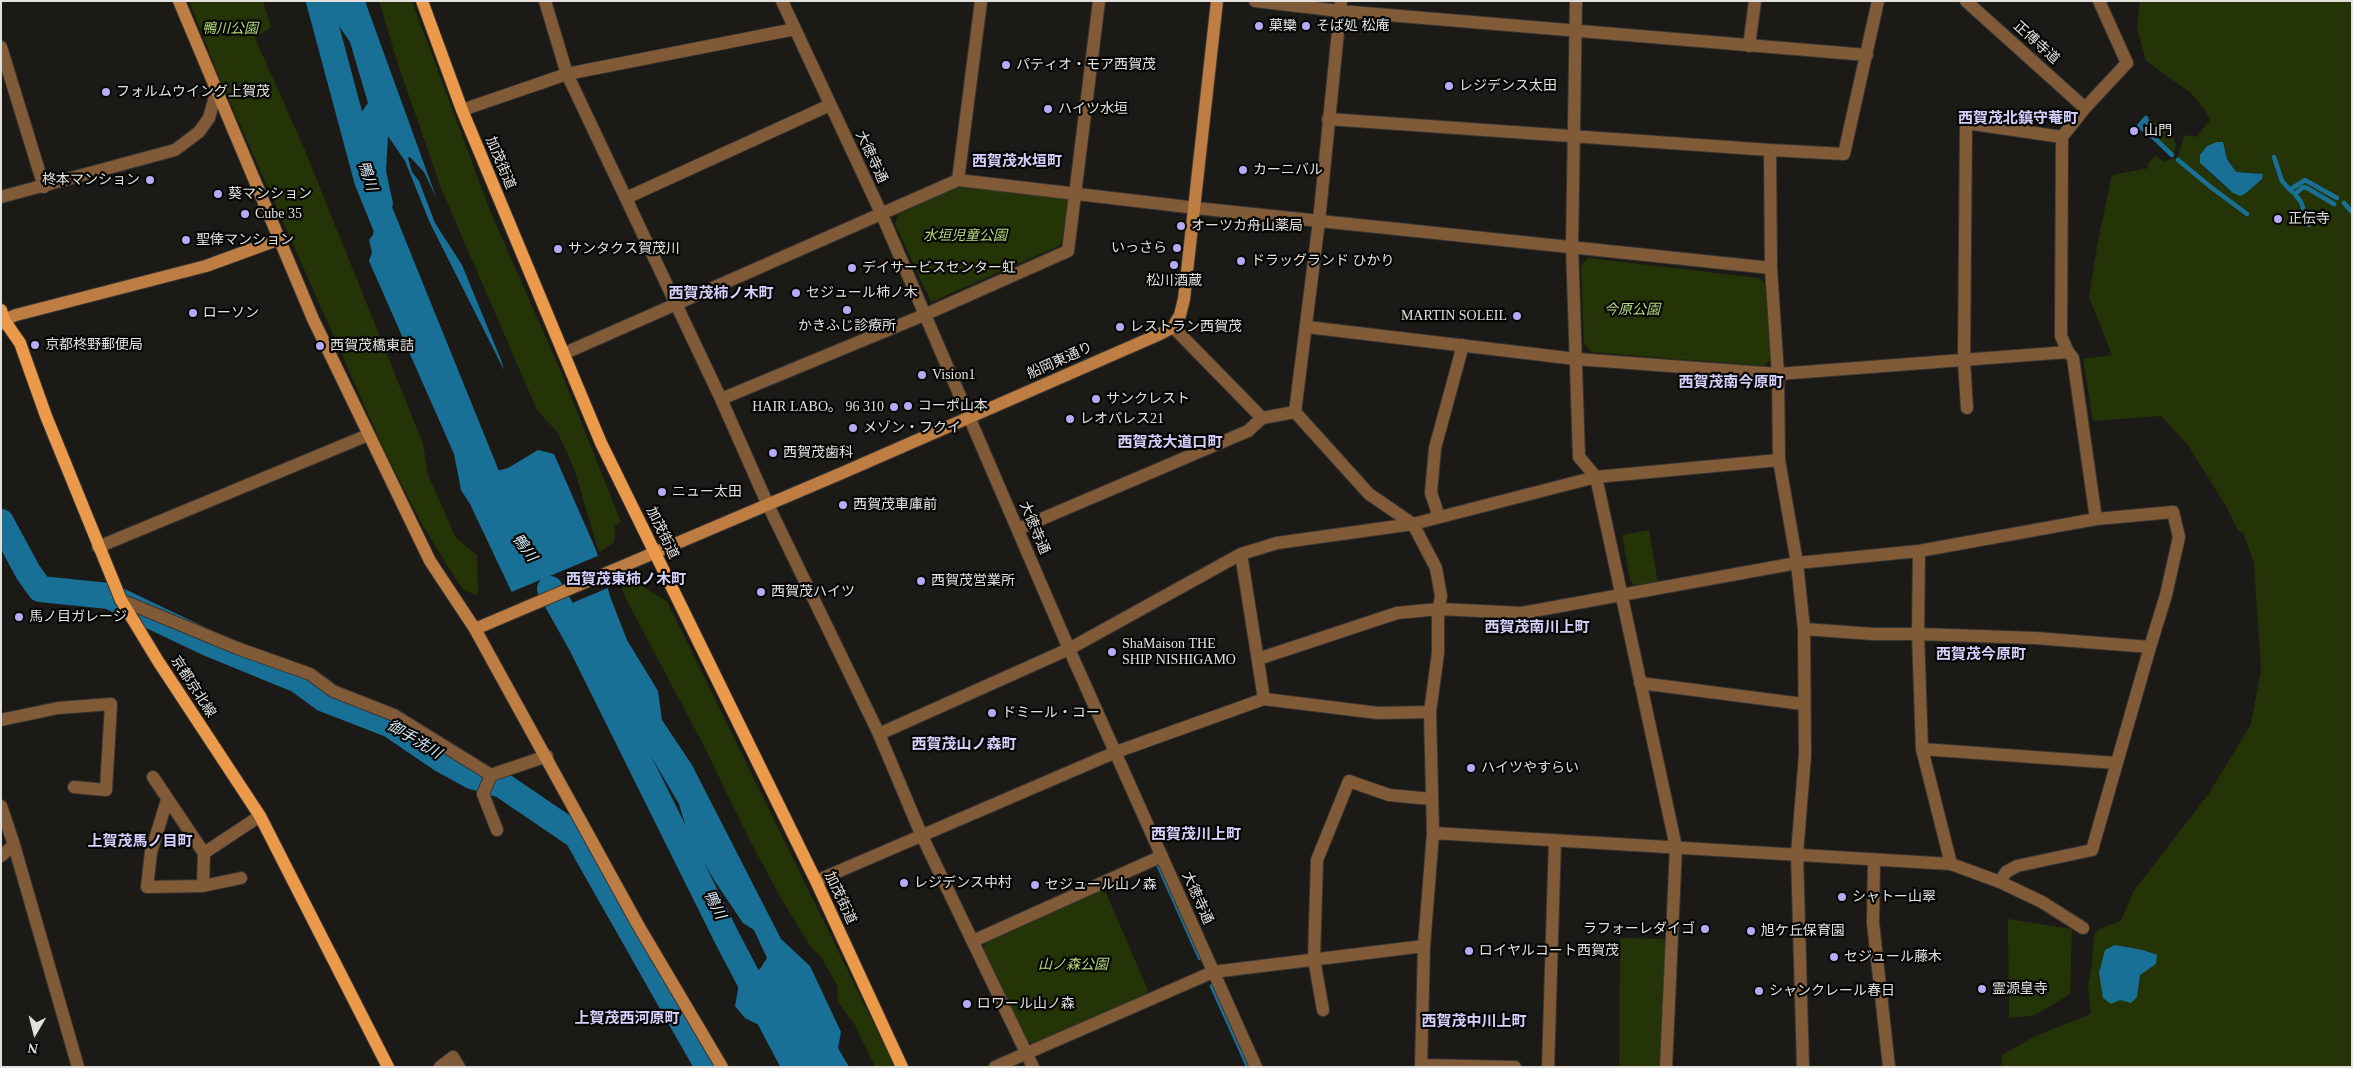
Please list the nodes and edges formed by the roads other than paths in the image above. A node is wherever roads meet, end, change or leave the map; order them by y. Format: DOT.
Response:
graph roads {
  1 [pos="179,1"];
  2 [pos="422,1"];
  3 [pos="545,1"];
  4 [pos="782,1"];
  5 [pos="981,1"];
  6 [pos="1099,1"];
  7 [pos="1218,1"];
  8 [pos="1255,1"];
  9 [pos="1576,1"];
  10 [pos="1755,1"];
  11 [pos="1878,1"];
  12 [pos="1966,1"];
  13 [pos="2099,1"];
  14 [pos="1340,6"];
  15 [pos="795,29"];
  16 [pos="1575,30"];
  17 [pos="1749,46"];
  18 [pos="1,47"];
  19 [pos="1867,55"];
  20 [pos="567,74"];
  21 [pos="216,93"];
  22 [pos="830,105"];
  23 [pos="2085,108"];
  24 [pos="462,110"];
  25 [pos="1328,119"];
  26 [pos="1574,136"];
  27 [pos="2062,137"];
  28 [pos="1770,150"];
  29 [pos="958,180"];
  30 [pos="44,187"];
  31 [pos="1074,193"];
  32 [pos="1,197"];
  33 [pos="626,198"];
  34 [pos="1194,207"];
  35 [pos="882,215"];
  36 [pos="1319,221"];
  37 [pos="280,239"];
  38 [pos="1572,247"];
  39 [pos="1771,268"];
  40 [pos="675,305"];
  41 [pos="924,315"];
  42 [pos="2,318"];
  43 [pos="1173,327"];
  44 [pos="1307,327"];
  45 [pos="1463,345"];
  46 [pos="2068,352"];
  47 [pos="565,353"];
  48 [pos="1576,359"];
  49 [pos="1964,361"];
  50 [pos="1778,374"];
  51 [pos="721,398"];
  52 [pos="1967,408"];
  53 [pos="1295,412"];
  54 [pos="969,417"];
  55 [pos="1262,418"];
  56 [pos="368,435"];
  57 [pos="1779,460"];
  58 [pos="1596,477"];
  59 [pos="768,505"];
  60 [pos="1439,517"];
  61 [pos="2096,519"];
  62 [pos="1413,524"];
  63 [pos="1018,529"];
  64 [pos="98,547"];
  65 [pos="654,551"];
  66 [pos="1919,551"];
  67 [pos="1241,554"];
  68 [pos="1797,563"];
  69 [pos="1622,596"];
  70 [pos="121,600"];
  71 [pos="1439,609"];
  72 [pos="475,629"];
  73 [pos="1804,629"];
  74 [pos="1918,634"];
  75 [pos="2150,646"];
  76 [pos="1069,648"];
  77 [pos="1258,659"];
  78 [pos="1640,683"];
  79 [pos="1264,699"];
  80 [pos="1804,704"];
  81 [pos="1430,712"];
  82 [pos="1,720"];
  83 [pos="879,734"];
  84 [pos="1922,749"];
  85 [pos="1116,752"];
  86 [pos="547,756"];
  87 [pos="2116,763"];
  88 [pos="491,775"];
  89 [pos="152,777"];
  90 [pos="74,787"];
  91 [pos="1431,799"];
  92 [pos="167,800"];
  93 [pos="1,806"];
  94 [pos="260,816"];
  95 [pos="496,830"];
  96 [pos="1433,833"];
  97 [pos="921,834"];
  98 [pos="1555,840"];
  99 [pos="14,846"];
  100 [pos="1676,847"];
  101 [pos="204,853"];
  102 [pos="1797,854"];
  103 [pos="1,856"];
  104 [pos="1162,856"];
  105 [pos="1874,861"];
  106 [pos="1951,864"];
  107 [pos="241,878"];
  108 [pos="816,881"];
  109 [pos="2000,882"];
  110 [pos="203,886"];
  111 [pos="2083,928"];
  112 [pos="973,941"];
  113 [pos="1424,946"];
  114 [pos="1314,959"];
  115 [pos="1213,972"];
  116 [pos="1323,1010"];
  117 [pos="1028,1053"];
  118 [pos="1421,1066"];
  119 [pos="78,1067"];
  120 [pos="388,1067"];
  121 [pos="440,1067"];
  122 [pos="459,1067"];
  123 [pos="722,1067"];
  124 [pos="902,1067"];
  125 [pos="995,1067"];
  126 [pos="1033,1067"];
  127 [pos="1256,1067"];
  128 [pos="1515,1067"];
  129 [pos="1548,1067"];
  130 [pos="1666,1067"];
  131 [pos="1803,1067"];
  132 [pos="1889,1067"];
  1 -- 21 [label="street"];
  2 -- 24 [label="main road, 加茂街道"];
  3 -- 20 [label="street"];
  4 -- 15 [label="street, 大徳寺通"];
  5 -- 29 [label="street"];
  6 -- 31 [label="street"];
  7 -- 34 [label="street"];
  8 -- 14 [label="street"];
  9 -- 16 [label="street"];
  10 -- 17 [label="street"];
  11 -- 19 [label="street"];
  12 -- 23 [label="street, 正傅寺道"];
  13 -- 23 [label="street"];
  14 -- 16 [label="street"];
  14 -- 25 [label="street"];
  15 -- 20 [label="street"];
  15 -- 22 [label="street, 大徳寺通"];
  16 -- 17 [label="street"];
  16 -- 26 [label="street"];
  17 -- 19 [label="street"];
  18 -- 30 [label="street"];
  19 -- 28 [label="street"];
  20 -- 24 [label="street"];
  20 -- 33 [label="street"];
  21 -- 30 [label="street"];
  21 -- 37 [label="street"];
  22 -- 33 [label="street"];
  22 -- 35 [label="street, 大徳寺通"];
  23 -- 27 [label="street"];
  24 -- 47 [label="main road, 加茂街道"];
  25 -- 26 [label="street"];
  25 -- 36 [label="street"];
  26 -- 28 [label="street"];
  26 -- 38 [label="street"];
  27 -- 46 [label="street"];
  27 -- 49 [label="street"];
  28 -- 39 [label="street"];
  29 -- 31 [label="street"];
  29 -- 35 [label="street"];
  30 -- 32 [label="street"];
  31 -- 34 [label="street"];
  31 -- 41 [label="street"];
  33 -- 40 [label="street"];
  34 -- 36 [label="street"];
  34 -- 43 [label="street"];
  35 -- 40 [label="street"];
  35 -- 41 [label="street, 大徳寺通"];
  36 -- 38 [label="street"];
  36 -- 44 [label="street"];
  37 -- 42 [label="street"];
  37 -- 56 [label="street"];
  38 -- 39 [label="street"];
  38 -- 48 [label="street"];
  39 -- 50 [label="street"];
  40 -- 47 [label="street"];
  40 -- 51 [label="street"];
  41 -- 51 [label="street"];
  41 -- 54 [label="street, 大徳寺通"];
  42 -- 64 [label="main road, 京都京北線"];
  43 -- 54 [label="street, 船岡東通り"];
  43 -- 55 [label="street"];
  44 -- 45 [label="street"];
  44 -- 53 [label="street"];
  45 -- 48 [label="street"];
  45 -- 60 [label="street"];
  46 -- 49 [label="street"];
  46 -- 61 [label="street"];
  47 -- 65 [label="main road, 加茂街道"];
  48 -- 50 [label="street"];
  48 -- 58 [label="street"];
  49 -- 50 [label="street"];
  49 -- 52 [label="street"];
  50 -- 57 [label="street"];
  51 -- 59 [label="street"];
  53 -- 55 [label="street"];
  53 -- 62 [label="street"];
  54 -- 59 [label="street, 船岡東通り"];
  54 -- 63 [label="street, 大徳寺通"];
  55 -- 63 [label="street"];
  56 -- 64 [label="street"];
  56 -- 72 [label="street"];
  57 -- 58 [label="street"];
  57 -- 68 [label="street"];
  58 -- 60 [label="street"];
  58 -- 69 [label="street"];
  59 -- 65 [label="street, 船岡東通り"];
  59 -- 83 [label="street"];
  60 -- 62 [label="street"];
  61 -- 66 [label="street"];
  61 -- 75 [label="street"];
  62 -- 67 [label="street"];
  62 -- 71 [label="street"];
  63 -- 76 [label="street, 大徳寺通"];
  64 -- 70 [label="main road, 京都京北線"];
  65 -- 72 [label="street, 船岡東通り"];
  65 -- 108 [label="main road, 加茂街道"];
  66 -- 68 [label="street"];
  66 -- 74 [label="street"];
  67 -- 76 [label="street"];
  67 -- 77 [label="street"];
  68 -- 69 [label="street"];
  68 -- 73 [label="street"];
  69 -- 71 [label="street"];
  69 -- 78 [label="street"];
  70 -- 88 [label="street"];
  70 -- 94 [label="main road, 京都京北線"];
  71 -- 77 [label="street"];
  71 -- 81 [label="street"];
  72 -- 86 [label="street"];
  73 -- 74 [label="street"];
  73 -- 80 [label="street"];
  74 -- 75 [label="street"];
  74 -- 84 [label="street"];
  75 -- 87 [label="street"];
  76 -- 83 [label="street"];
  76 -- 85 [label="street, 大徳寺通"];
  77 -- 79 [label="street"];
  78 -- 80 [label="street"];
  78 -- 100 [label="street"];
  79 -- 81 [label="street"];
  79 -- 85 [label="street"];
  80 -- 102 [label="street"];
  81 -- 91 [label="street"];
  82 -- 90 [label="street"];
  83 -- 97 [label="street"];
  84 -- 87 [label="street"];
  84 -- 106 [label="street"];
  85 -- 97 [label="street"];
  85 -- 104 [label="street, 大徳寺通"];
  86 -- 88 [label="street"];
  86 -- 123 [label="street"];
  87 -- 109 [label="street"];
  88 -- 95 [label="street"];
  89 -- 92 [label="street"];
  91 -- 96 [label="street"];
  91 -- 114 [label="street"];
  92 -- 101 [label="street"];
  92 -- 110 [label="street"];
  93 -- 99 [label="street"];
  94 -- 101 [label="street"];
  94 -- 120 [label="main road, 京都京北線"];
  96 -- 98 [label="street"];
  96 -- 113 [label="street"];
  97 -- 108 [label="street"];
  97 -- 112 [label="street"];
  98 -- 100 [label="street"];
  98 -- 129 [label="street"];
  99 -- 103 [label="street"];
  99 -- 119 [label="street"];
  100 -- 102 [label="street"];
  100 -- 130 [label="street"];
  101 -- 110 [label="street"];
  102 -- 105 [label="street"];
  102 -- 131 [label="street"];
  104 -- 112 [label="street"];
  104 -- 115 [label="street, 大徳寺通"];
  105 -- 106 [label="street"];
  105 -- 132 [label="street"];
  106 -- 109 [label="street"];
  107 -- 110 [label="street"];
  108 -- 124 [label="main road, 加茂街道"];
  109 -- 111 [label="street"];
  112 -- 117 [label="street"];
  113 -- 114 [label="street"];
  113 -- 118 [label="street"];
  114 -- 115 [label="street"];
  114 -- 116 [label="street"];
  115 -- 117 [label="street"];
  115 -- 127 [label="street, 大徳寺通"];
  117 -- 125 [label="street"];
  117 -- 126 [label="street"];
  118 -- 128 [label="street"];
  121 -- 122 [label="street"];
}
